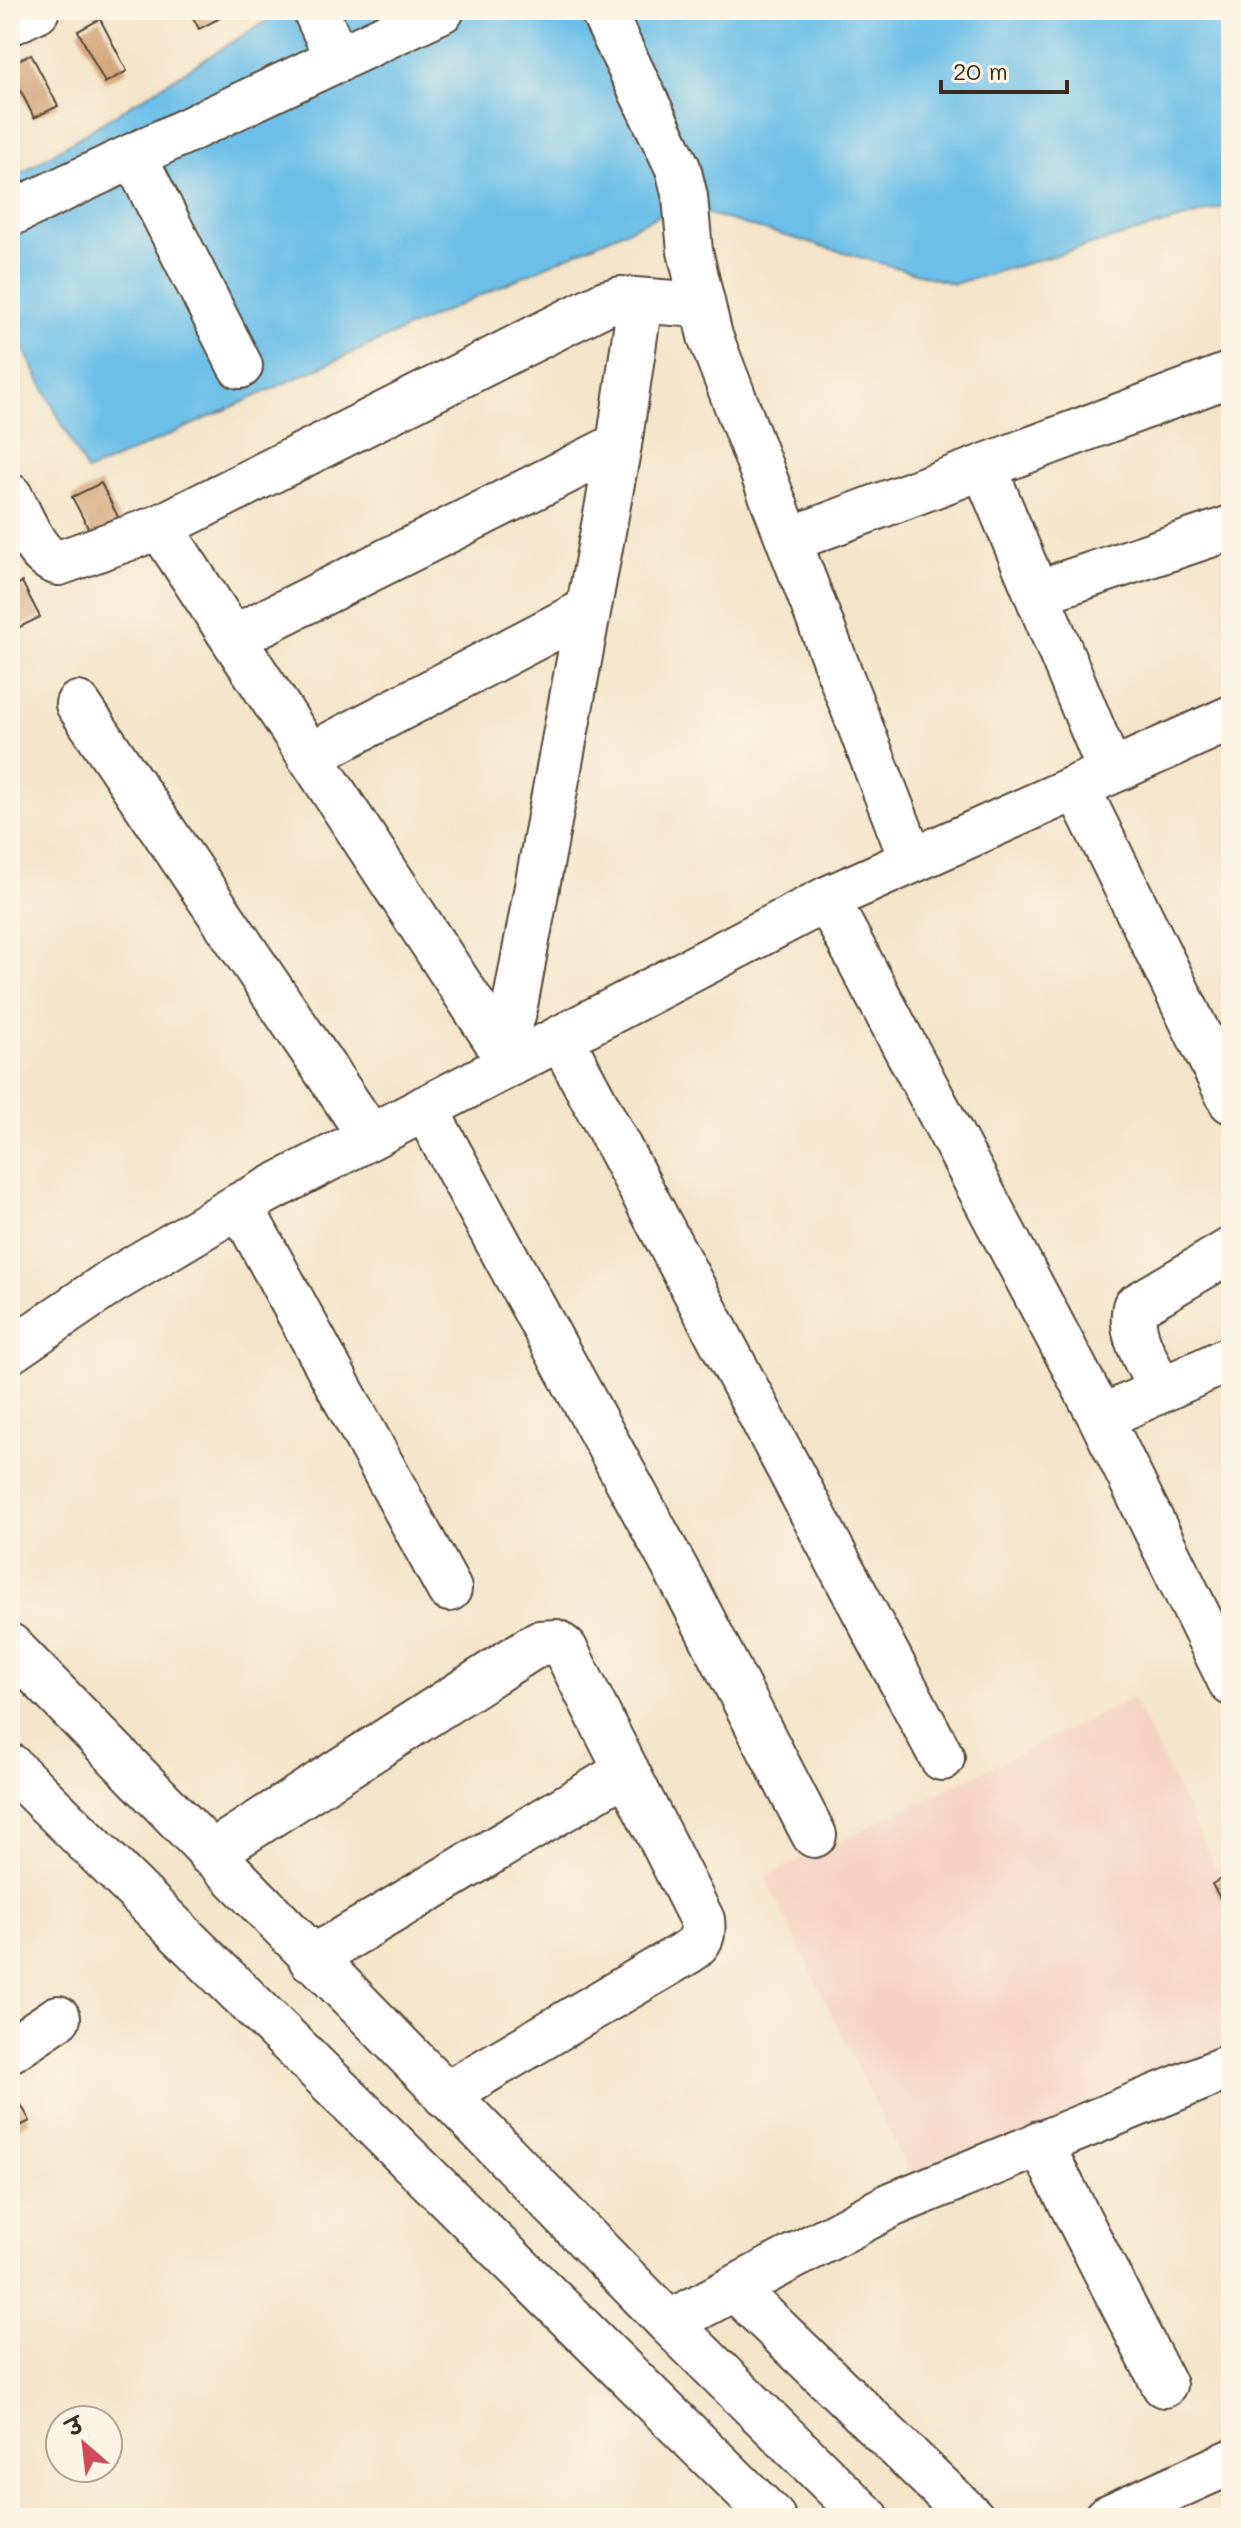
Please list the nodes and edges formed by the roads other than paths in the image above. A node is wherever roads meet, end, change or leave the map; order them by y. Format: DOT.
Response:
graph roads {
  1 [pos="37,10"];
  2 [pos="315,10"];
  3 [pos="442,10"];
  4 [pos="602,10"];
  5 [pos="10,23"];
  6 [pos="338,60"];
  7 [pos="134,156"];
  8 [pos="10,214"];
  9 [pos="640,301"];
  10 [pos="701,305"];
  11 [pos="240,366"];
  12 [pos="1231,374"];
  13 [pos="619,445"];
  14 [pos="984,467"];
  15 [pos="11,498"];
  16 [pos="160,527"];
  17 [pos="1231,528"];
  18 [pos="789,540"];
  19 [pos="1036,593"];
  20 [pos="588,610"];
  21 [pos="233,638"];
  22 [pos="78,704"];
  23 [pos="1231,718"];
  24 [pos="309,756"];
  25 [pos="1094,779"];
  26 [pos="912,861"];
  27 [pos="827,899"];
  28 [pos="561,1038"];
  29 [pos="504,1053"];
  30 [pos="1231,1101"];
  31 [pos="425,1108"];
  32 [pos="370,1136"];
  33 [pos="240,1205"];
  34 [pos="1231,1250"];
  35 [pos="10,1351"];
  36 [pos="1231,1358"];
  37 [pos="1160,1389"];
  38 [pos="1101,1418"];
  39 [pos="449,1589"];
  40 [pos="10,1646"];
  41 [pos="1231,1683"];
  42 [pos="942,1758"];
  43 [pos="627,1771"];
  44 [pos="19,1790"];
  45 [pos="814,1835"];
  46 [pos="210,1854"];
  47 [pos="311,1959"];
  48 [pos="58,2018"];
  49 [pos="10,2050"];
  50 [pos="1231,2066"];
  51 [pos="445,2095"];
  52 [pos="1040,2143"];
  53 [pos="734,2288"];
  54 [pos="610,2306"];
  55 [pos="669,2323"];
  56 [pos="1164,2385"];
  57 [pos="1231,2462"];
  58 [pos="773,2518"];
  59 [pos="867,2518"];
  60 [pos="972,2518"];
  61 [pos="1106,2518"];
  1 -- 5 [label="street"];
  2 -- 6 [label="street"];
  3 -- 6 [label="street"];
  4 -- 10 [label="street"];
  6 -- 7 [label="street"];
  7 -- 8 [label="street"];
  7 -- 11 [label="street"];
  9 -- 10 [label="street"];
  9 -- 13 [label="street"];
  9 -- 16 [label="street"];
  10 -- 18 [label="street"];
  12 -- 14 [label="street"];
  13 -- 20 [label="street"];
  13 -- 21 [label="street"];
  14 -- 18 [label="street"];
  14 -- 19 [label="street"];
  15 -- 16 [label="street"];
  16 -- 21 [label="street"];
  17 -- 19 [label="street"];
  18 -- 26 [label="street"];
  19 -- 25 [label="street"];
  20 -- 24 [label="street"];
  20 -- 29 [label="street"];
  21 -- 24 [label="street"];
  22 -- 32 [label="street"];
  23 -- 25 [label="street"];
  24 -- 29 [label="street"];
  25 -- 26 [label="street"];
  25 -- 30 [label="street"];
  26 -- 27 [label="street"];
  27 -- 28 [label="street"];
  27 -- 38 [label="street"];
  28 -- 29 [label="street"];
  28 -- 42 [label="street"];
  29 -- 31 [label="street"];
  31 -- 32 [label="street"];
  31 -- 45 [label="street"];
  32 -- 33 [label="street"];
  33 -- 35 [label="street"];
  33 -- 39 [label="street"];
  34 -- 37 [label="street"];
  36 -- 37 [label="street"];
  37 -- 38 [label="street"];
  38 -- 41 [label="street"];
  40 -- 46 [label="street"];
  43 -- 46 [label="street"];
  43 -- 47 [label="street"];
  43 -- 51 [label="street"];
  44 -- 54 [label="street"];
  46 -- 47 [label="street"];
  47 -- 51 [label="street"];
  48 -- 49 [label="street"];
  50 -- 52 [label="street"];
  51 -- 54 [label="street"];
  52 -- 53 [label="street"];
  52 -- 56 [label="street"];
  53 -- 55 [label="street"];
  53 -- 60 [label="street"];
  54 -- 55 [label="street"];
  54 -- 58 [label="street"];
  55 -- 59 [label="street"];
  57 -- 61 [label="street"];
}
